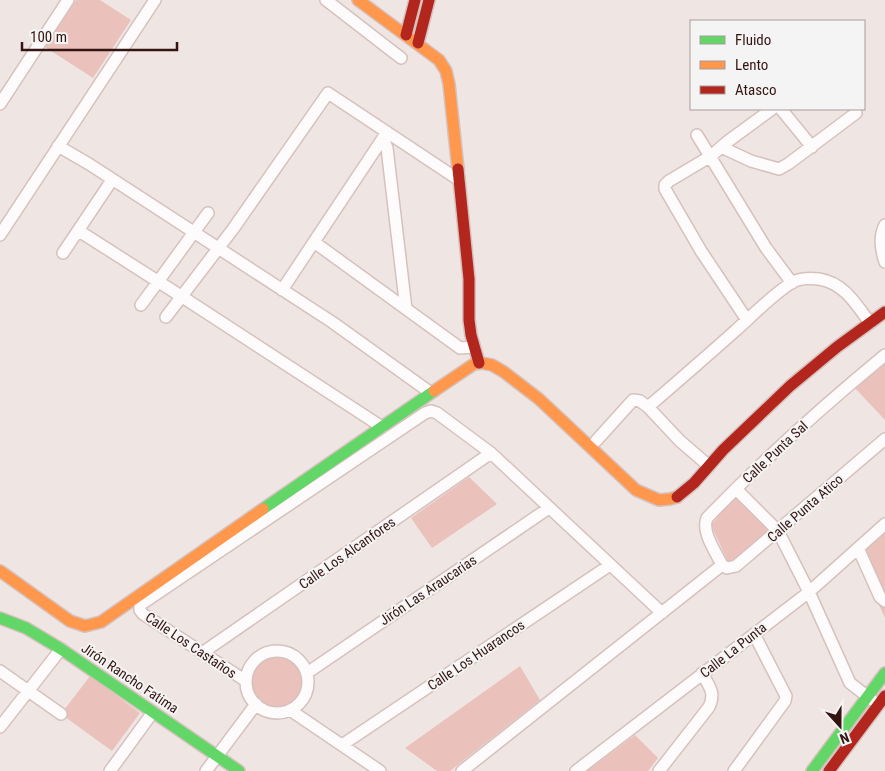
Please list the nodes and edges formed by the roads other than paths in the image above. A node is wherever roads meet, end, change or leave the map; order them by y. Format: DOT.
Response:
graph roads {
  1 [pos="68,0"];
  2 [pos="155,0"];
  3 [pos="326,0"];
  4 [pos="358,0"];
  5 [pos="415,0"];
  6 [pos="429,0"];
  7 [pos="406,35"];
  8 [pos="418,44"];
  9 [pos="401,58"];
  10 [pos="0,104"];
  11 [pos="771,110"];
  12 [pos="782,110"];
  13 [pos="856,113"];
  14 [pos="385,135"];
  15 [pos="697,135"];
  16 [pos="58,146"];
  17 [pos="721,147"];
  18 [pos="812,147"];
  19 [pos="711,156"];
  20 [pos="112,180"];
  21 [pos="459,180"];
  22 [pos="208,213"];
  23 [pos="885,225"];
  24 [pos="78,231"];
  25 [pos="194,233"];
  26 [pos="0,235"];
  27 [pos="314,242"];
  28 [pos="218,249"];
  29 [pos="63,252"];
  30 [pos="885,262"];
  31 [pos="158,282"];
  32 [pos="792,282"];
  33 [pos="282,290"];
  34 [pos="182,296"];
  35 [pos="141,305"];
  36 [pos="406,309"];
  37 [pos="885,312"];
  38 [pos="166,317"];
  39 [pos="747,320"];
  40 [pos="870,323"];
  41 [pos="474,347"];
  42 [pos="885,355"];
  43 [pos="479,363"];
  44 [pos="431,393"];
  45 [pos="648,406"];
  46 [pos="382,427"];
  47 [pos="885,439"];
  48 [pos="596,441"];
  49 [pos="491,453"];
  50 [pos="709,466"];
  51 [pos="736,489"];
  52 [pos="549,508"];
  53 [pos="885,524"];
  54 [pos="778,531"];
  55 [pos="858,548"];
  56 [pos="610,564"];
  57 [pos="722,565"];
  58 [pos="0,571"];
  59 [pos="880,587"];
  60 [pos="809,592"];
  61 [pos="885,601"];
  62 [pos="662,613"];
  63 [pos="0,618"];
  64 [pos="754,634"];
  65 [pos="61,649"];
  66 [pos="202,653"];
  67 [pos="0,671"];
  68 [pos="307,673"];
  69 [pos="885,673"];
  70 [pos="702,674"];
  71 [pos="246,681"];
  72 [pos="28,691"];
  73 [pos="868,697"];
  74 [pos="882,700"];
  75 [pos="256,704"];
  76 [pos="290,710"];
  77 [pos="153,712"];
  78 [pos="61,714"];
  79 [pos="0,727"];
  80 [pos="342,745"];
  81 [pos="217,756"];
  82 [pos="110,771"];
  83 [pos="206,771"];
  84 [pos="239,771"];
  85 [pos="380,771"];
  86 [pos="462,771"];
  87 [pos="576,771"];
  88 [pos="659,771"];
  89 [pos="734,771"];
  90 [pos="812,771"];
  91 [pos="829,771"];
  1 -- 10 [label="street"];
  2 -- 16 [label="street"];
  3 -- 9 [label="street"];
  4 -- 7 [label="street"];
  5 -- 7 [label="street"];
  6 -- 8 [label="street"];
  7 -- 8 [label="street"];
  8 -- 21 [label="street"];
  11 -- 17 [label="street"];
  12 -- 18 [label="street"];
  13 -- 18 [label="street"];
  14 -- 21 [label="street"];
  14 -- 27 [label="street"];
  14 -- 28 [label="street"];
  14 -- 36 [label="street"];
  15 -- 19 [label="street"];
  16 -- 20 [label="street"];
  16 -- 26 [label="street"];
  17 -- 18 [label="street"];
  17 -- 19 [label="street"];
  19 -- 32 [label="street"];
  19 -- 39 [label="street"];
  20 -- 24 [label="street"];
  20 -- 25 [label="street"];
  21 -- 41 [label="street"];
  22 -- 25 [label="street"];
  23 -- 30 [label="street"];
  24 -- 29 [label="street"];
  24 -- 31 [label="street"];
  25 -- 28 [label="street"];
  25 -- 31 [label="street"];
  27 -- 33 [label="street"];
  27 -- 36 [label="street"];
  28 -- 33 [label="street"];
  28 -- 34 [label="street"];
  31 -- 34 [label="street"];
  31 -- 35 [label="street"];
  32 -- 39 [label="street"];
  32 -- 40 [label="street"];
  33 -- 44 [label="street"];
  34 -- 38 [label="street"];
  34 -- 46 [label="street"];
  36 -- 41 [label="street"];
  37 -- 40 [label="street"];
  39 -- 45 [label="street"];
  40 -- 50 [label="street"];
  41 -- 43 [label="street"];
  42 -- 51 [label="street, Calle Punta Sal"];
  43 -- 44 [label="street"];
  43 -- 50 [label="street"];
  44 -- 46 [label="street"];
  45 -- 48 [label="street"];
  45 -- 50 [label="street"];
  46 -- 58 [label="street"];
  47 -- 54 [label="street, Calle Punta Atico"];
  49 -- 52 [label="street"];
  49 -- 66 [label="street, Calle Los Alcanfores"];
  49 -- 66 [label="street, Calle Los Castaños"];
  51 -- 54 [label="street"];
  51 -- 57 [label="street, Calle Punta Sal"];
  52 -- 56 [label="street"];
  52 -- 68 [label="street, Jirón Las Araucarias"];
  53 -- 55 [label="street, Calle La Punta"];
  54 -- 57 [label="street, Calle Punta Atico"];
  54 -- 60 [label="street"];
  55 -- 59 [label="street"];
  55 -- 60 [label="street, Calle La Punta"];
  56 -- 62 [label="street"];
  56 -- 80 [label="street, Calle Los Huarancos"];
  57 -- 62 [label="street"];
  59 -- 61 [label="street"];
  60 -- 64 [label="street, Calle La Punta"];
  60 -- 73 [label="street"];
  62 -- 86 [label="street"];
  63 -- 65 [label="street, Jirón Rancho Fatima"];
  64 -- 70 [label="street, Calle La Punta"];
  64 -- 89 [label="street"];
  65 -- 72 [label="street"];
  65 -- 77 [label="street, Jirón Rancho Fatima"];
  66 -- 71 [label="street, Calle Los Castaños"];
  67 -- 72 [label="street"];
  68 -- 71 [label="street"];
  68 -- 76 [label="street"];
  69 -- 73 [label="street"];
  70 -- 87 [label="street, Calle La Punta"];
  70 -- 88 [label="street"];
  71 -- 75 [label="street"];
  72 -- 78 [label="street"];
  72 -- 79 [label="street"];
  73 -- 74 [label="street"];
  73 -- 90 [label="street"];
  74 -- 91 [label="street"];
  75 -- 76 [label="street"];
  75 -- 81 [label="street"];
  76 -- 80 [label="street"];
  77 -- 81 [label="street, Jirón Rancho Fatima"];
  77 -- 82 [label="street"];
  80 -- 85 [label="street"];
  81 -- 83 [label="street"];
  81 -- 84 [label="street, Jirón Rancho Fatima"];
}
